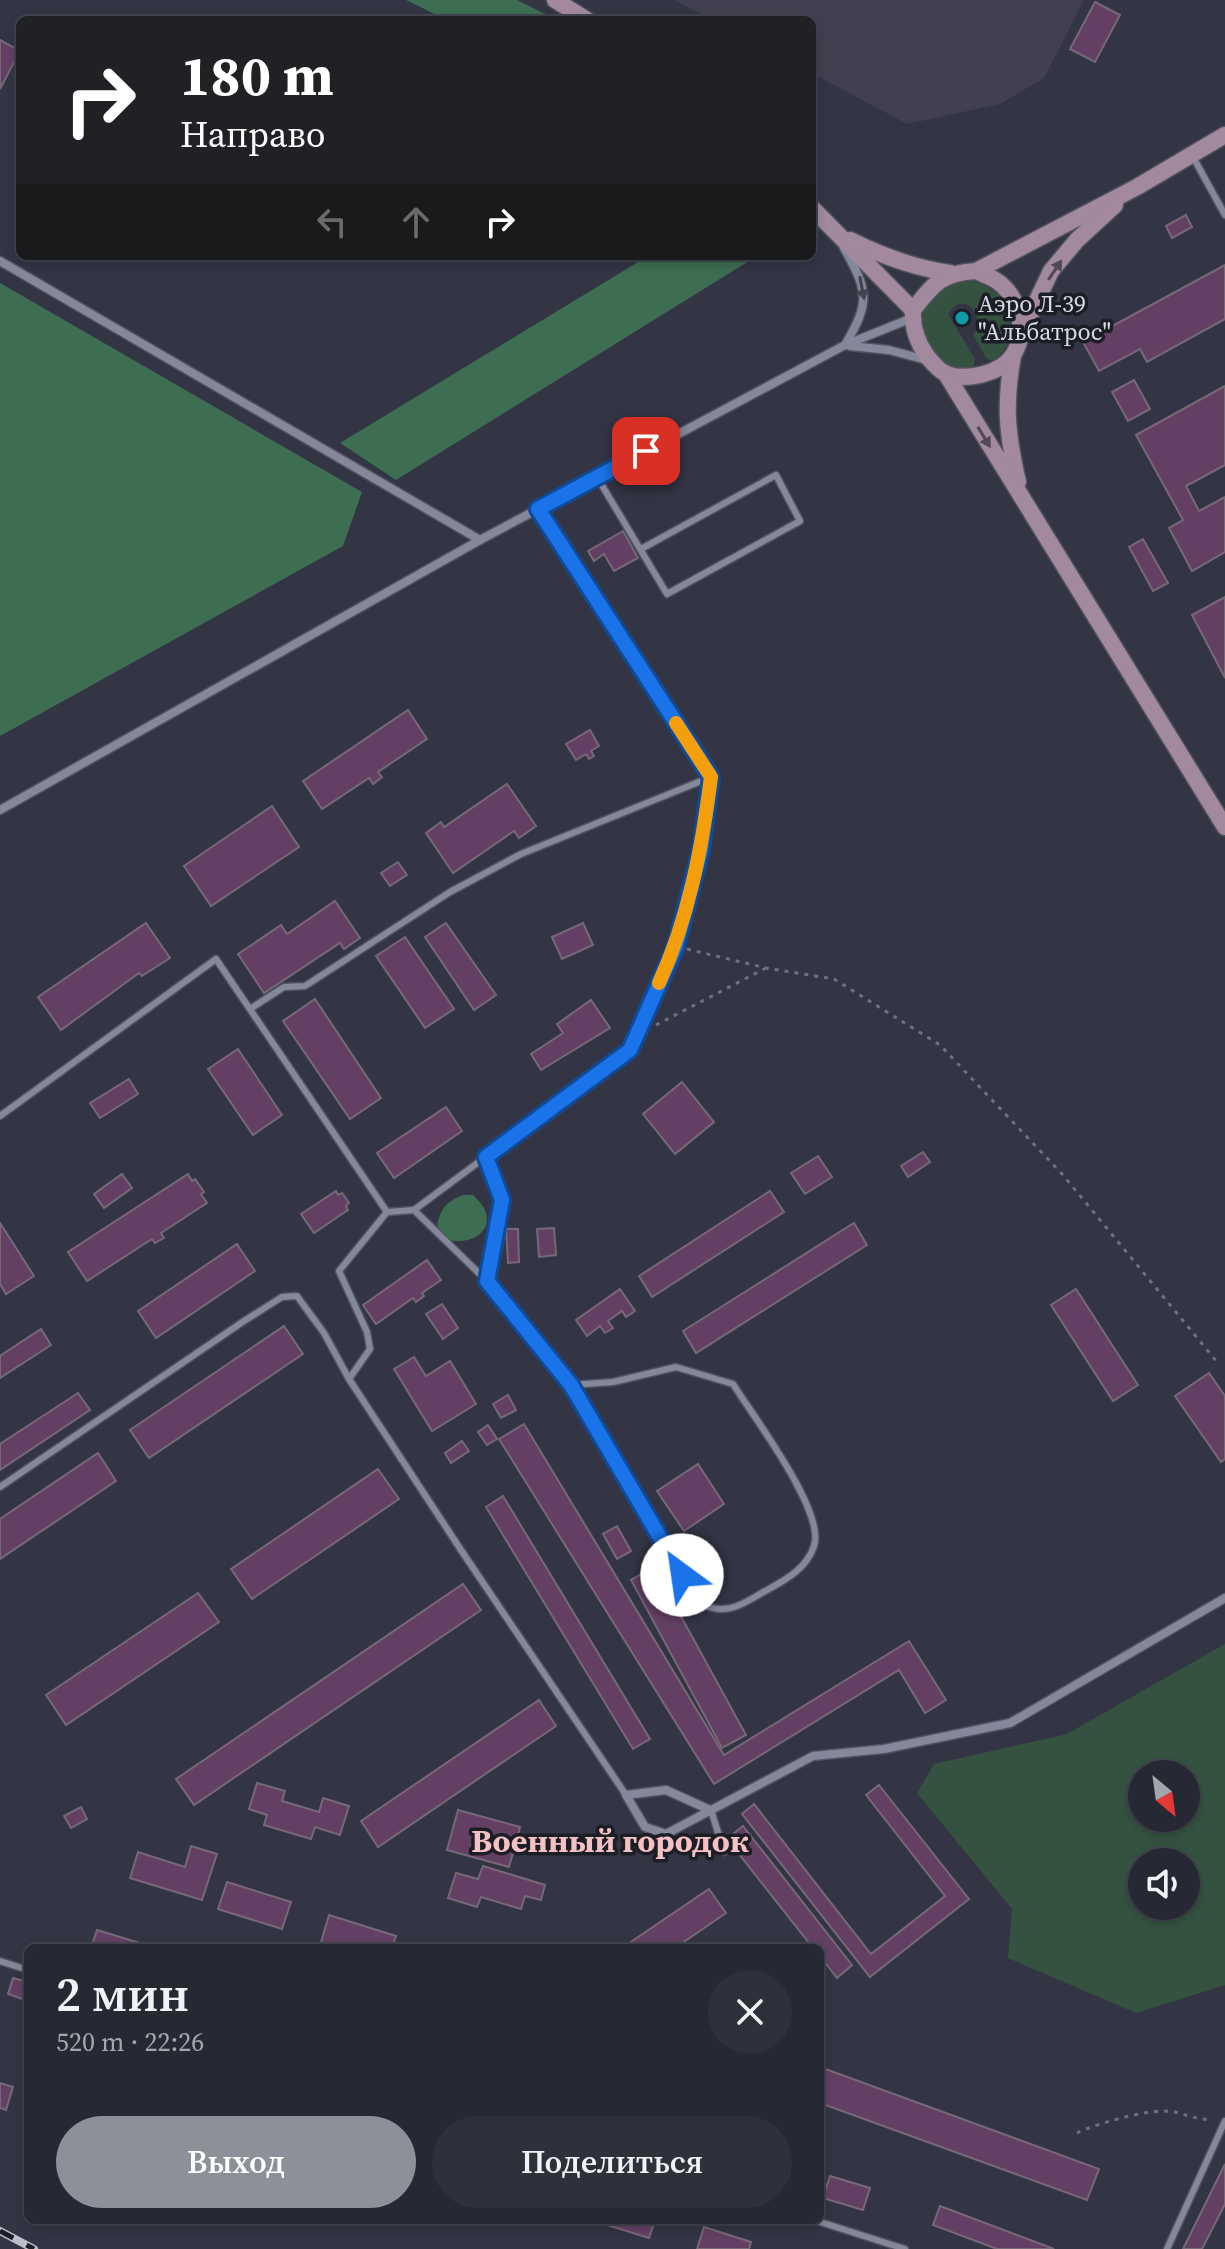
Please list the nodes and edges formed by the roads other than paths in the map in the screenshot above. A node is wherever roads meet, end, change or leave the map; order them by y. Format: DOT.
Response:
graph roads {
  1 [pos="555,0"];
  2 [pos="581,16"];
  3 [pos="1225,135"];
  4 [pos="1192,155"];
  5 [pos="1137,187"];
  6 [pos="816,212"];
  7 [pos="1225,215"];
  8 [pos="835,232"];
  9 [pos="0,261"];
  10 [pos="976,271"];
  11 [pos="950,273"];
  12 [pos="913,314"];
  13 [pos="1019,339"];
  14 [pos="845,345"];
  15 [pos="1013,356"];
  16 [pos="931,362"];
  17 [pos="946,374"];
  18 [pos="597,477"];
  19 [pos="1023,499"];
  20 [pos="538,509"];
  21 [pos="480,540"];
  22 [pos="641,549"];
  23 [pos="711,777"];
  24 [pos="0,810"];
  25 [pos="1225,827"];
  26 [pos="250,1009"];
  27 [pos="0,1116"];
  28 [pos="486,1157"];
  29 [pos="414,1210"];
  30 [pos="387,1212"];
  31 [pos="487,1281"];
  32 [pos="349,1379"];
  33 [pos="571,1385"];
  34 [pos="0,1487"];
  35 [pos="1225,1598"];
  36 [pos="626,1795"];
  37 [pos="710,1810"];
  38 [pos="724,1852"];
  39 [pos="0,1961"];
  40 [pos="24,1969"];
  41 [pos="1223,2121"];
  42 [pos="824,2223"];
  43 [pos="905,2249"];
  44 [pos="1167,2249"];
  1 -- 2 [label="main road"];
  3 -- 4 [label="main road"];
  4 -- 5 [label="main road"];
  4 -- 7 [label="lane"];
  5 -- 10 [label="main road"];
  13 -- 5 [label="main road, one-way"];
  6 -- 8 [label="main road"];
  8 -- 11 [label="main road"];
  8 -- 12 [label="main road"];
  8 -- 14 [label="street, one-way"];
  9 -- 21 [label="street"];
  10 -- 11 [label="main road"];
  10 -- 13 [label="main road"];
  11 -- 12 [label="main road"];
  12 -- 14 [label="street"];
  12 -- 16 [label="main road"];
  13 -- 15 [label="main road"];
  14 -- 16 [label="street"];
  14 -- 18 [label="street"];
  15 -- 17 [label="main road"];
  15 -- 19 [label="main road"];
  16 -- 17 [label="main road"];
  17 -- 19 [label="main road, one-way"];
  18 -- 20 [label="street"];
  18 -- 22 [label="lane"];
  19 -- 25 [label="main road"];
  20 -- 21 [label="street"];
  20 -- 23 [label="lane"];
  21 -- 24 [label="street"];
  22 -- 22 [label="lane"];
  23 -- 26 [label="lane"];
  23 -- 28 [label="lane"];
  26 -- 27 [label="lane"];
  26 -- 30 [label="lane"];
  28 -- 29 [label="lane"];
  28 -- 31 [label="lane"];
  29 -- 30 [label="lane"];
  29 -- 31 [label="lane"];
  30 -- 32 [label="lane"];
  31 -- 33 [label="lane"];
  32 -- 34 [label="lane"];
  32 -- 36 [label="lane"];
  33 -- 33 [label="lane"];
  35 -- 37 [label="street"];
  36 -- 37 [label="street"];
  36 -- 37 [label="street"];
  37 -- 38 [label="lane"];
  39 -- 40 [label="lane"];
  41 -- 44 [label="lane"];
  42 -- 43 [label="lane"];
}
